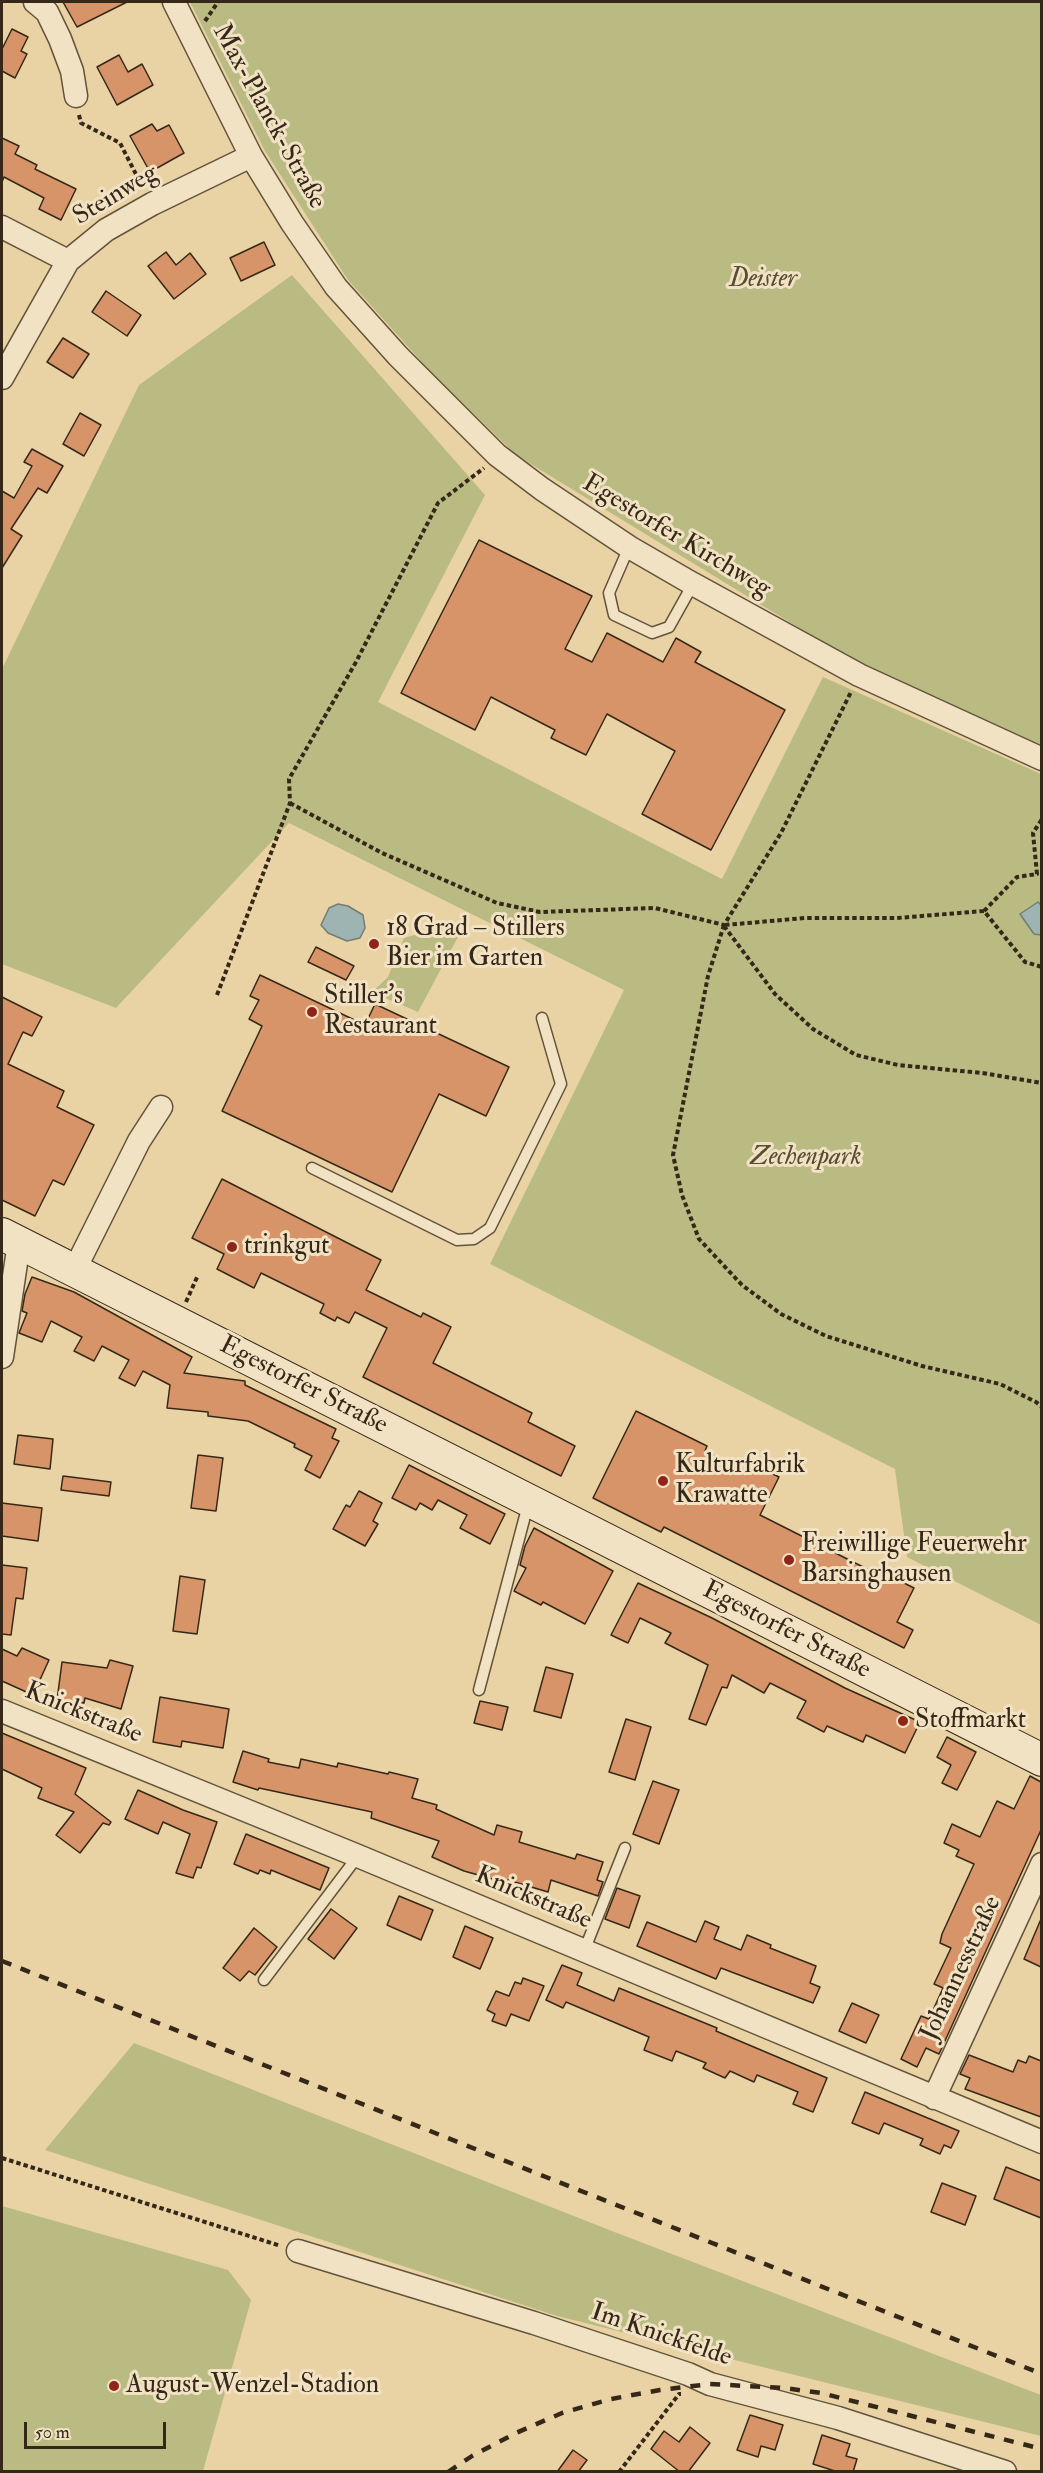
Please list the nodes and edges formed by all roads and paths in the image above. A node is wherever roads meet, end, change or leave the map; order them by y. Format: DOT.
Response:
graph roads {
  1 [pos="35,2"];
  2 [pos="174,2"];
  3 [pos="76,96"];
  4 [pos="251,156"];
  5 [pos="152,204"];
  6 [pos="2,227"];
  7 [pos="68,261"];
  8 [pos="336,286"];
  9 [pos="2,378"];
  10 [pos="497,455"];
  11 [pos="629,547"];
  12 [pos="693,584"];
  13 [pos="859,675"];
  14 [pos="1041,759"];
  15 [pos="290,803"];
  16 [pos="1041,819"];
  17 [pos="984,911"];
  18 [pos="724,925"];
  19 [pos="1041,967"];
  20 [pos="217,995"];
  21 [pos="542,1017"];
  22 [pos="1041,1083"];
  23 [pos="161,1107"];
  24 [pos="312,1168"];
  25 [pos="10,1238"];
  26 [pos="74,1271"];
  27 [pos="2,1357"];
  28 [pos="1041,1407"];
  29 [pos="531,1502"];
  30 [pos="478,1690"];
  31 [pos="2,1711"];
  32 [pos="1041,1760"];
  33 [pos="625,1848"];
  34 [pos="358,1856"];
  35 [pos="1041,1864"];
  36 [pos="584,1951"];
  37 [pos="264,1980"];
  38 [pos="934,2098"];
  39 [pos="1041,2142"];
  40 [pos="2,2158"];
  41 [pos="298,2251"];
  42 [pos="688,2393"];
  43 [pos="619,2472"];
  44 [pos="1005,2472"];
  1 -- 3 [label="street"];
  2 -- 4 [label="street, Max-Planck-Straße"];
  3 -- 5 [label="path"];
  4 -- 5 [label="street, Steinweg"];
  4 -- 8 [label="street, Max-Planck-Straße"];
  5 -- 7 [label="street, Steinweg"];
  6 -- 7 [label="street"];
  7 -- 9 [label="street, Steinweg"];
  8 -- 10 [label="street, Egestorfer Kirchweg"];
  10 -- 11 [label="street, Egestorfer Kirchweg"];
  10 -- 15 [label="path"];
  11 -- 12 [label="street, Egestorfer Kirchweg"];
  11 -- 12 [label="lane"];
  12 -- 13 [label="street, Egestorfer Kirchweg"];
  13 -- 14 [label="street, Egestorfer Kirchweg"];
  13 -- 18 [label="path"];
  15 -- 18 [label="path"];
  15 -- 20 [label="path"];
  16 -- 17 [label="path"];
  17 -- 18 [label="path"];
  17 -- 19 [label="path"];
  18 -- 22 [label="path"];
  18 -- 28 [label="path"];
  21 -- 24 [label="lane"];
  23 -- 26 [label="street"];
  25 -- 26 [label="main road, Egestorfer Straße"];
  25 -- 27 [label="street"];
  26 -- 29 [label="main road, Egestorfer Straße"];
  29 -- 30 [label="lane"];
  29 -- 32 [label="main road, Egestorfer Straße"];
  31 -- 34 [label="street, Knickstraße"];
  33 -- 36 [label="lane"];
  34 -- 36 [label="street, Knickstraße"];
  34 -- 37 [label="lane"];
  35 -- 38 [label="street, Johannesstraße"];
  36 -- 38 [label="street, Knickstraße"];
  38 -- 39 [label="street, Knickstraße"];
  40 -- 41 [label="path"];
  41 -- 44 [label="street, Im Knickfelde"];
  42 -- 43 [label="path"];
}
